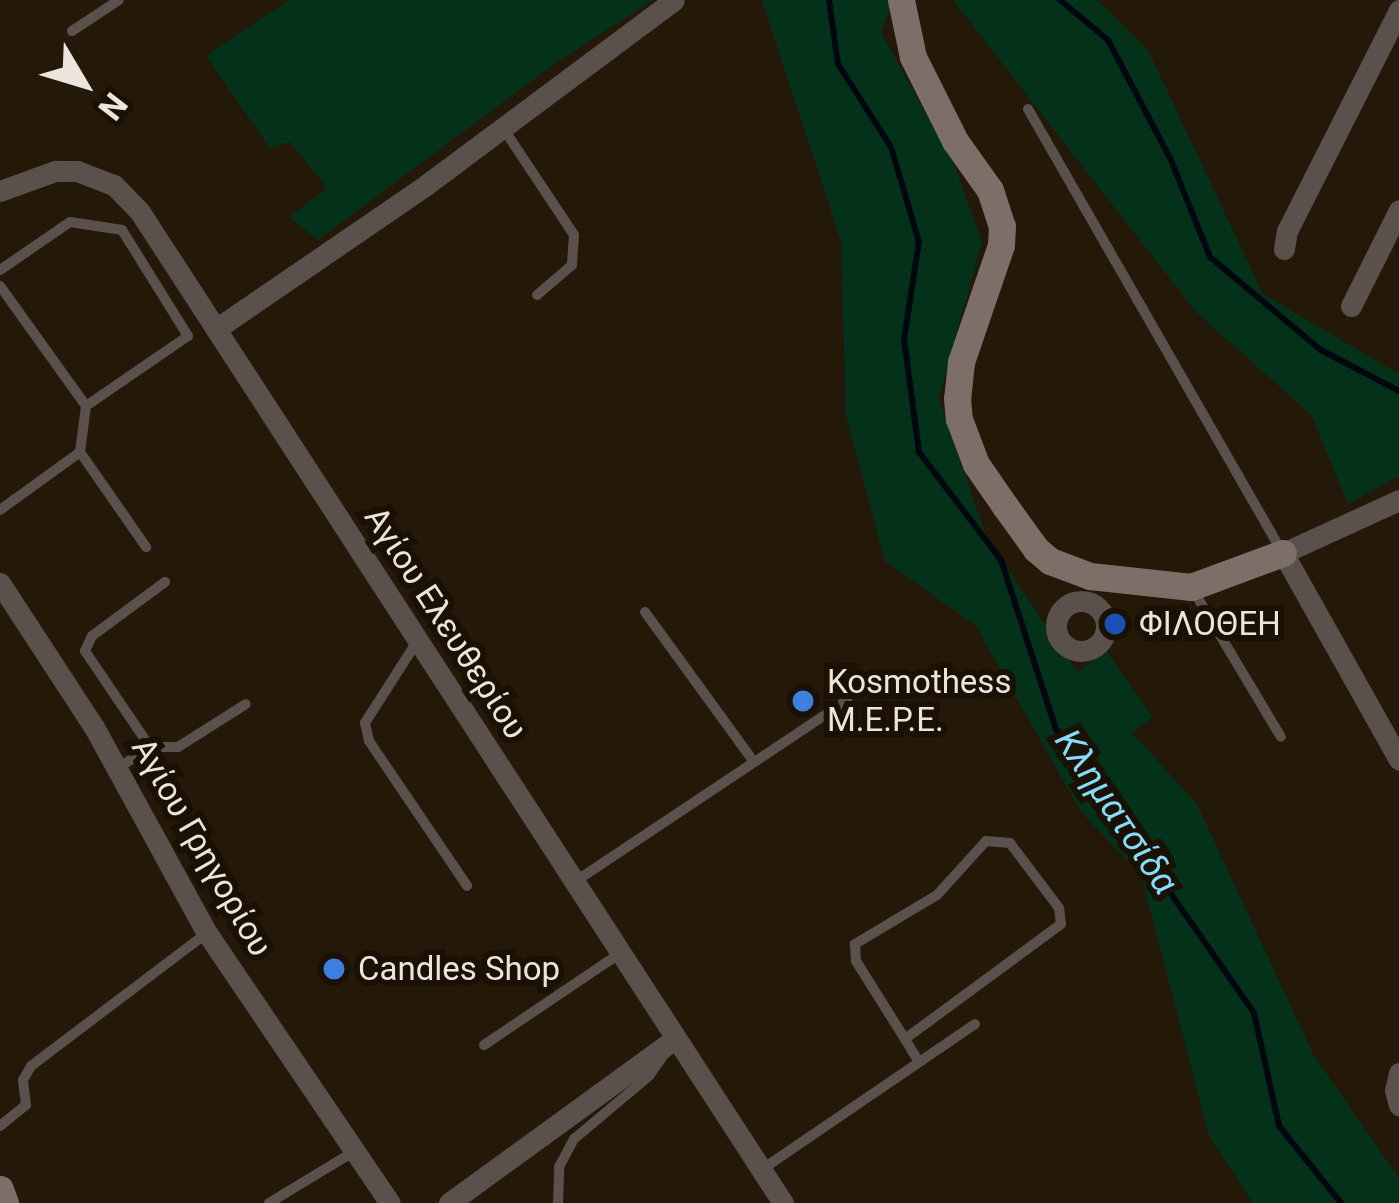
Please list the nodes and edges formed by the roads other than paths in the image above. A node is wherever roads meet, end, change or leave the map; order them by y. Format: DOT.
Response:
graph roads {
  1 [pos="118,0"];
  2 [pos="674,0"];
  3 [pos="901,0"];
  4 [pos="1399,10"];
  5 [pos="72,31"];
  6 [pos="1028,109"];
  7 [pos="503,128"];
  8 [pos="0,191"];
  9 [pos="1399,210"];
  10 [pos="1284,249"];
  11 [pos="0,270"];
  12 [pos="0,286"];
  13 [pos="537,295"];
  14 [pos="1351,306"];
  15 [pos="216,328"];
  16 [pos="86,406"];
  17 [pos="80,452"];
  18 [pos="1399,500"];
  19 [pos="0,511"];
  20 [pos="146,547"];
  21 [pos="1283,553"];
  22 [pos="166,582"];
  23 [pos="0,583"];
  24 [pos="1191,587"];
  25 [pos="645,612"];
  26 [pos="418,640"];
  27 [pos="847,700"];
  28 [pos="246,704"];
  29 [pos="1281,737"];
  30 [pos="151,747"];
  31 [pos="1399,760"];
  32 [pos="754,762"];
  33 [pos="118,768"];
  34 [pos="573,883"];
  35 [pos="466,886"];
  36 [pos="207,932"];
  37 [pos="619,954"];
  38 [pos="975,1024"];
  39 [pos="905,1039"];
  40 [pos="675,1040"];
  41 [pos="484,1045"];
  42 [pos="919,1062"];
  43 [pos="1399,1073"];
  44 [pos="1399,1105"];
  45 [pos="0,1126"];
  46 [pos="355,1151"];
  47 [pos="761,1170"];
  48 [pos="0,1189"];
  49 [pos="5,1203"];
  50 [pos="269,1203"];
  51 [pos="390,1203"];
  52 [pos="449,1203"];
  53 [pos="558,1203"];
  54 [pos="783,1203"];
  1 -- 5 [label="lane"];
  2 -- 7 [label="street"];
  3 -- 24 [label="street"];
  4 -- 10 [label="street"];
  6 -- 21 [label="lane"];
  7 -- 13 [label="lane"];
  7 -- 15 [label="street"];
  8 -- 15 [label="street, Αγίου Ελευθερίου"];
  9 -- 14 [label="street"];
  11 -- 16 [label="lane"];
  12 -- 16 [label="lane"];
  15 -- 26 [label="street, Αγίου Ελευθερίου"];
  16 -- 17 [label="lane"];
  17 -- 19 [label="lane"];
  17 -- 20 [label="lane"];
  18 -- 21 [label="street"];
  21 -- 24 [label="street"];
  21 -- 31 [label="street"];
  22 -- 30 [label="lane"];
  23 -- 33 [label="street, Αγίου Γρηγορίου"];
  24 -- 29 [label="lane"];
  25 -- 32 [label="lane"];
  26 -- 34 [label="street, Αγίου Ελευθερίου"];
  26 -- 35 [label="lane"];
  27 -- 32 [label="lane"];
  28 -- 30 [label="lane"];
  30 -- 33 [label="lane"];
  32 -- 34 [label="lane"];
  33 -- 36 [label="street, Αγίου Γρηγορίου"];
  34 -- 37 [label="street, Αγίου Ελευθερίου"];
  36 -- 45 [label="lane"];
  36 -- 46 [label="street, Αγίου Γρηγορίου"];
  37 -- 40 [label="street, Αγίου Ελευθερίου"];
  37 -- 41 [label="lane"];
  38 -- 42 [label="lane"];
  39 -- 39 [label="lane"];
  39 -- 42 [label="lane"];
  40 -- 47 [label="street, Αγίου Ελευθερίου"];
  40 -- 52 [label="street"];
  40 -- 53 [label="lane"];
  42 -- 47 [label="lane"];
  43 -- 44 [label="street"];
  46 -- 50 [label="lane"];
  46 -- 51 [label="street, Αγίου Γρηγορίου"];
  47 -- 54 [label="street, Αγίου Ελευθερίου"];
  48 -- 49 [label="street"];
}
